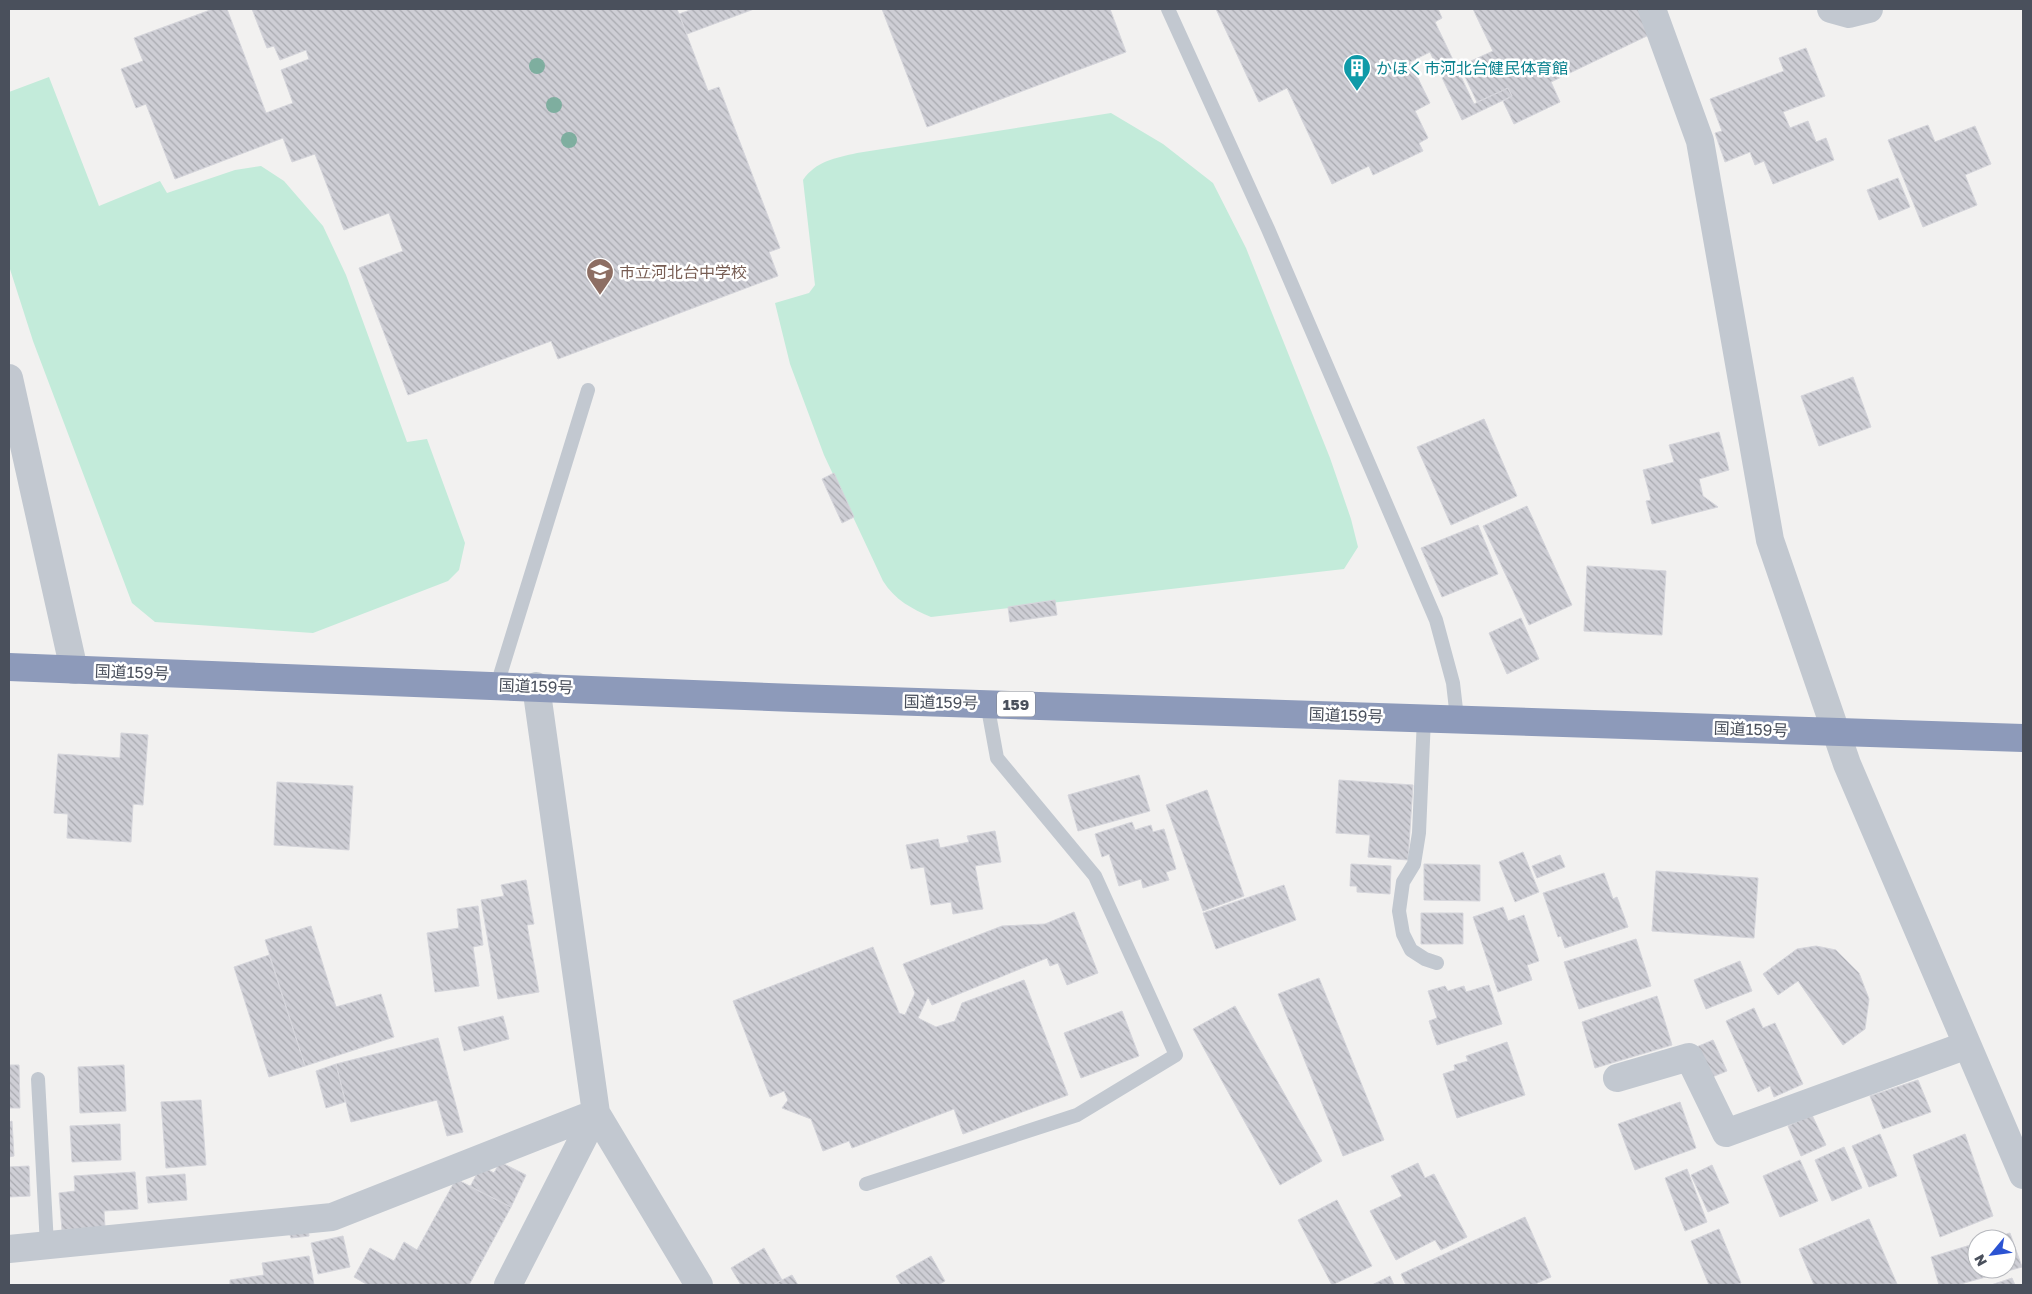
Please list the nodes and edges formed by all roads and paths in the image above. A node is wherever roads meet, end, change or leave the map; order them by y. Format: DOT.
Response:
graph roads {
  1 [pos="1168,9"];
  2 [pos="1652,9"];
  3 [pos="1831,9"];
  4 [pos="1869,9"];
  5 [pos="9,378"];
  6 [pos="588,390"];
  7 [pos="9,667"];
  8 [pos="74,670"];
  9 [pos="497,685"];
  10 [pos="536,686"];
  11 [pos="987,703"];
  12 [pos="1424,718"];
  13 [pos="1457,718"];
  14 [pos="1838,732"];
  15 [pos="2023,738"];
  16 [pos="1437,963"];
  17 [pos="1967,1045"];
  18 [pos="1617,1078"];
  19 [pos="38,1079"];
  20 [pos="596,1113"];
  21 [pos="2023,1175"];
  22 [pos="866,1184"];
  23 [pos="48,1245"];
  24 [pos="9,1249"];
  25 [pos="508,1285"];
  26 [pos="699,1285"];
  1 -- 13 [label="lane"];
  2 -- 14 [label="street"];
  3 -- 4 [label="street"];
  5 -- 8 [label="street"];
  6 -- 9 [label="lane"];
  7 -- 8 [label="highway, 国道159号 / 159"];
  8 -- 9 [label="highway, 国道159号 / 159"];
  9 -- 10 [label="highway, 国道159号 / 159"];
  10 -- 11 [label="highway, 国道159号 / 159"];
  10 -- 20 [label="street"];
  11 -- 12 [label="highway, 国道159号 / 159"];
  11 -- 22 [label="lane"];
  12 -- 13 [label="highway, 国道159号 / 159"];
  12 -- 16 [label="lane"];
  13 -- 14 [label="highway, 国道159号 / 159"];
  14 -- 15 [label="highway, 国道159号 / 159"];
  14 -- 17 [label="street"];
  17 -- 18 [label="street"];
  17 -- 21 [label="street"];
  19 -- 23 [label="lane"];
  20 -- 23 [label="street"];
  20 -- 25 [label="street"];
  20 -- 26 [label="street"];
  23 -- 24 [label="street"];
}
